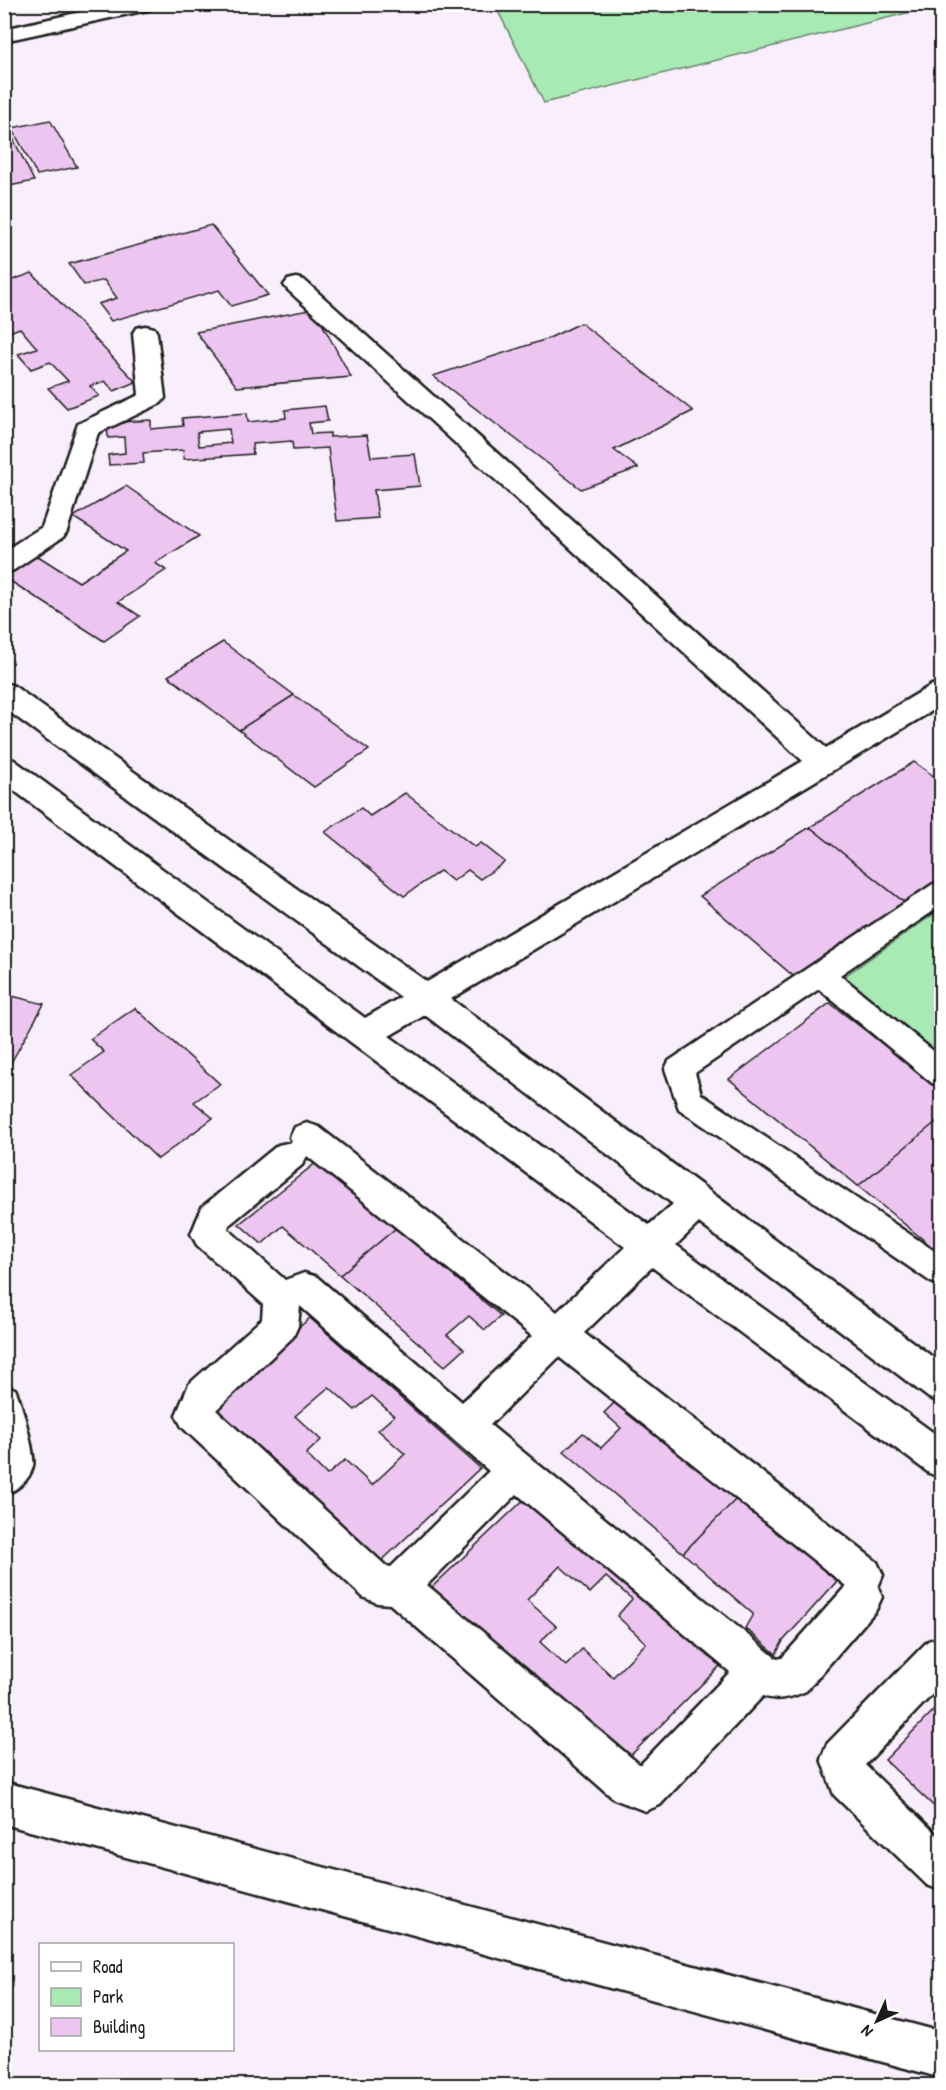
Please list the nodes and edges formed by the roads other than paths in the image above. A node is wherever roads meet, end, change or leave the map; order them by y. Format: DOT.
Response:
graph roads {
  1 [pos="147,4"];
  2 [pos="4,35"];
  3 [pos="296,285"];
  4 [pos="146,333"];
  5 [pos="4,564"];
  6 [pos="942,692"];
  7 [pos="4,693"];
  8 [pos="823,762"];
  9 [pos="4,767"];
  10 [pos="942,891"];
  11 [pos="820,974"];
  12 [pos="426,998"];
  13 [pos="364,1035"];
  14 [pos="942,1075"];
  15 [pos="698,1203"];
  16 [pos="651,1245"];
  17 [pos="942,1273"];
  18 [pos="281,1298"];
  19 [pos="558,1334"];
  20 [pos="942,1386"];
  21 [pos="4,1399"];
  22 [pos="463,1426"];
  23 [pos="942,1461"];
  24 [pos="516,1470"];
  25 [pos="4,1480"];
  26 [pos="399,1586"];
  27 [pos="942,1656"];
  28 [pos="759,1671"];
  29 [pos="4,1803"];
  30 [pos="942,1870"];
  31 [pos="942,2055"];
  1 -- 2 [label="street"];
  3 -- 8 [label="street"];
  4 -- 5 [label="street"];
  6 -- 8 [label="street"];
  7 -- 12 [label="street"];
  8 -- 12 [label="street"];
  9 -- 13 [label="street"];
  10 -- 11 [label="lane"];
  11 -- 14 [label="lane"];
  11 -- 17 [label="lane"];
  12 -- 13 [label="street"];
  12 -- 15 [label="street"];
  13 -- 16 [label="street"];
  15 -- 16 [label="street"];
  15 -- 20 [label="street"];
  16 -- 19 [label="street"];
  16 -- 23 [label="street"];
  18 -- 19 [label="street"];
  18 -- 22 [label="street"];
  18 -- 26 [label="street"];
  19 -- 22 [label="street"];
  19 -- 28 [label="street"];
  21 -- 25 [label="lane"];
  22 -- 24 [label="street"];
  24 -- 26 [label="street"];
  24 -- 28 [label="street"];
  26 -- 28 [label="street"];
  27 -- 30 [label="street"];
  29 -- 31 [label="street"];
}
